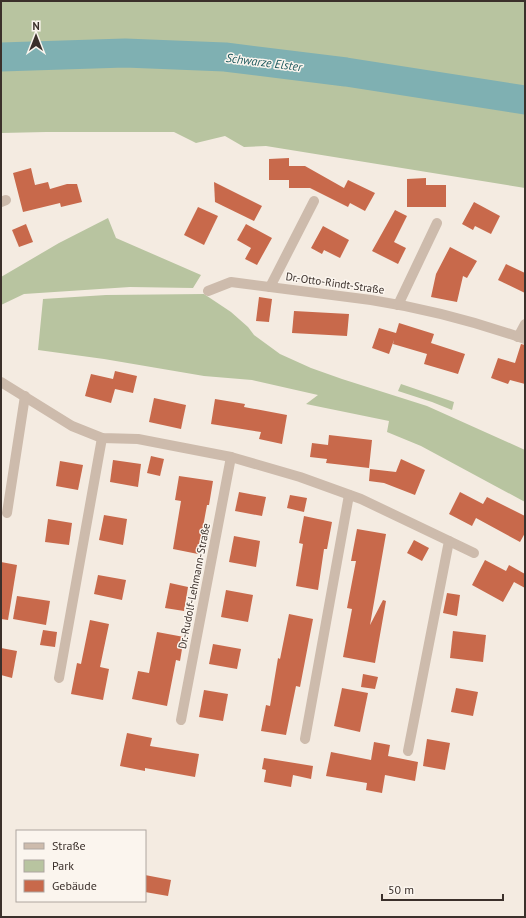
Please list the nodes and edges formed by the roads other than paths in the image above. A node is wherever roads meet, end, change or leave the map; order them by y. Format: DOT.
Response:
graph roads {
  1 [pos="314,201"];
  2 [pos="437,223"];
  3 [pos="270,287"];
  4 [pos="208,291"];
  5 [pos="398,305"];
  6 [pos="525,324"];
  7 [pos="522,338"];
  8 [pos="1,382"];
  9 [pos="24,396"];
  10 [pos="102,438"];
  11 [pos="231,457"];
  12 [pos="350,496"];
  13 [pos="7,513"];
  14 [pos="449,541"];
  15 [pos="474,553"];
  16 [pos="59,678"];
  17 [pos="181,720"];
  18 [pos="305,739"];
  19 [pos="408,751"];
  1 -- 3 [label="street, Dr.-Otto-Rindt-Straße"];
  2 -- 5 [label="street"];
  3 -- 4 [label="street, Dr.-Otto-Rindt-Straße"];
  3 -- 5 [label="street, Dr.-Otto-Rindt-Straße"];
  5 -- 7 [label="street, Dr.-Otto-Rindt-Straße"];
  6 -- 7 [label="street, Dr.-Otto-Rindt-Straße"];
  8 -- 9 [label="street"];
  9 -- 10 [label="street"];
  9 -- 13 [label="street"];
  10 -- 11 [label="street"];
  10 -- 16 [label="street"];
  11 -- 12 [label="street"];
  11 -- 17 [label="street, Dr.-Rudolf-Lehmann-Straße"];
  12 -- 14 [label="street"];
  12 -- 18 [label="street"];
  14 -- 15 [label="street"];
  14 -- 19 [label="street"];
}
